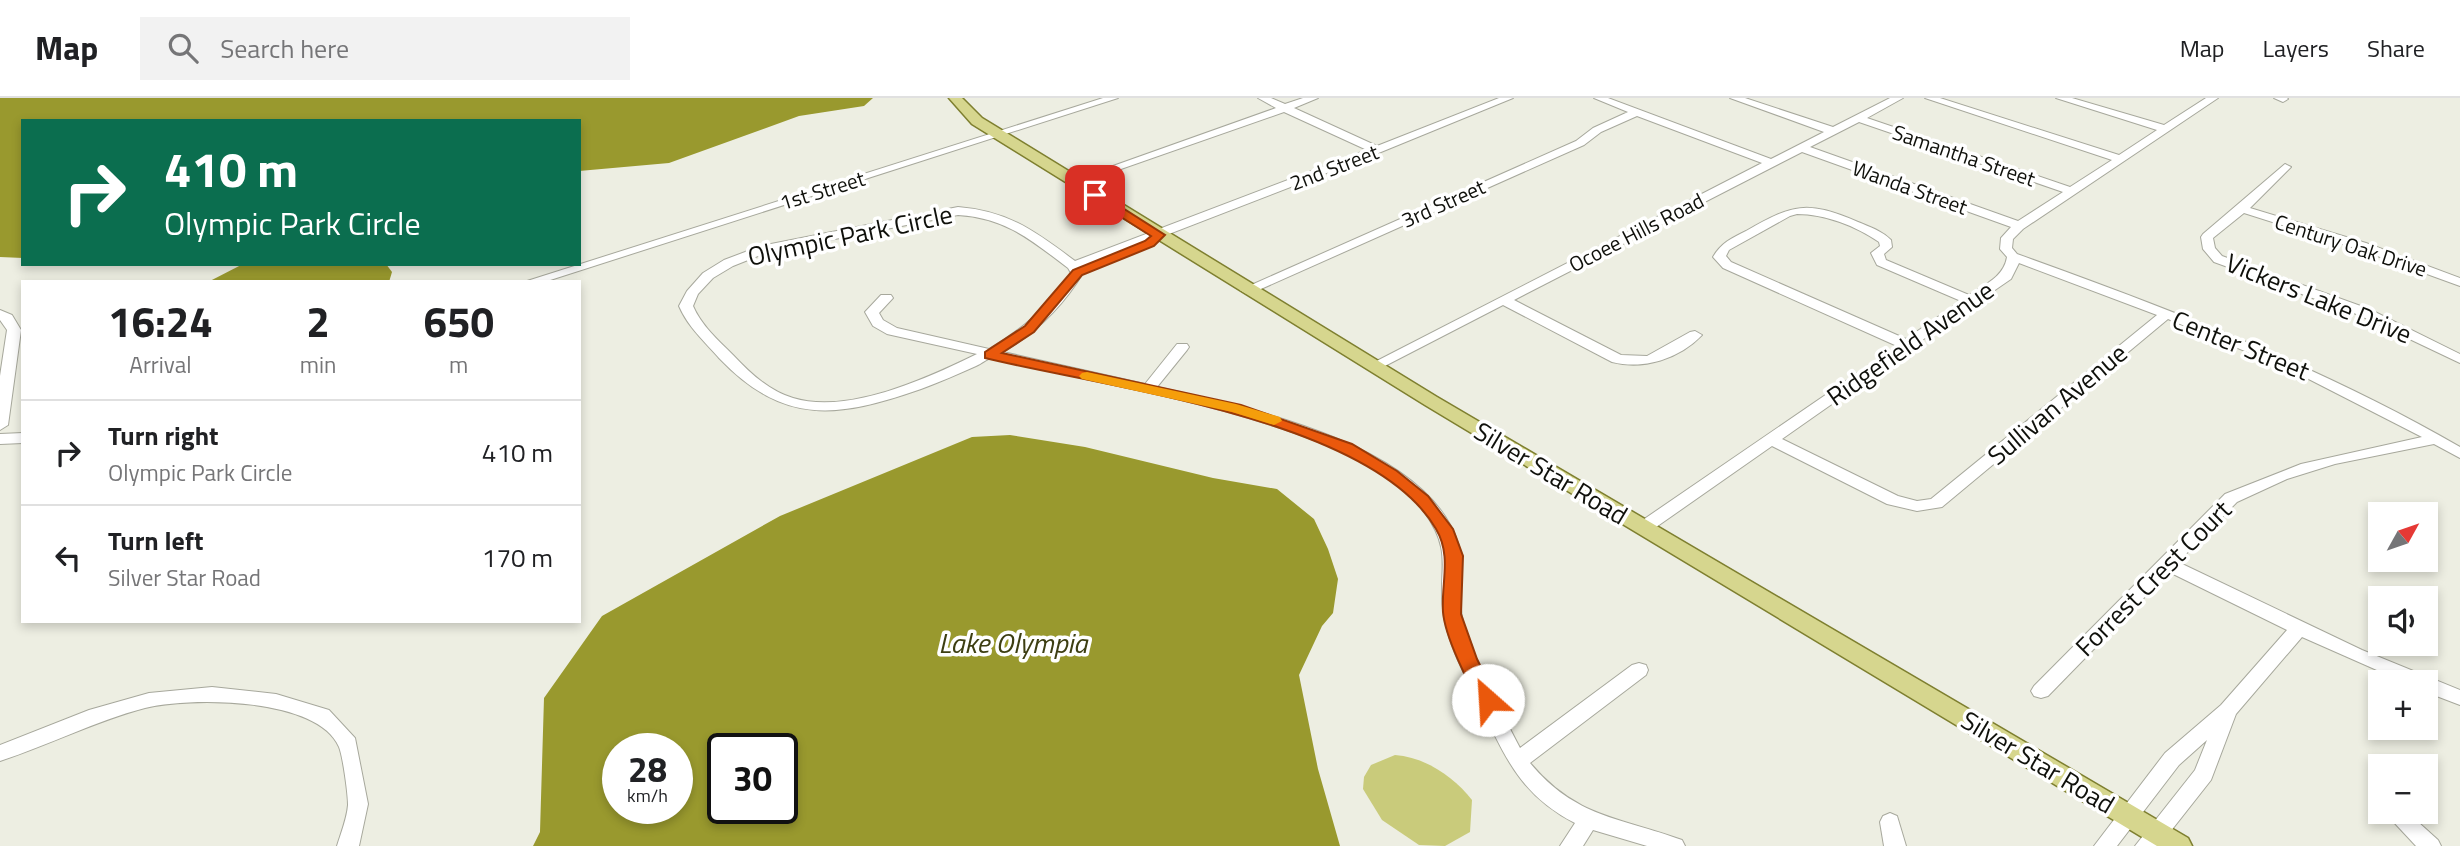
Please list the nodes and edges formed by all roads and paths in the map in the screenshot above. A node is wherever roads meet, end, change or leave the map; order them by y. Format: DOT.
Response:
graph roads {
  1 [pos="955,98"];
  2 [pos="1113,98"];
  3 [pos="1263,98"];
  4 [pos="1313,98"];
  5 [pos="1508,98"];
  6 [pos="1599,98"];
  7 [pos="1735,98"];
  8 [pos="1873,98"];
  9 [pos="1930,98"];
  10 [pos="2061,98"];
  11 [pos="2205,99"];
  12 [pos="1893,101"];
  13 [pos="1285,108"];
  14 [pos="1637,112"];
  15 [pos="1857,118"];
  16 [pos="2165,129"];
  17 [pos="1833,131"];
  18 [pos="998,135"];
  19 [pos="1802,148"];
  20 [pos="1377,150"];
  21 [pos="2120,159"];
  22 [pos="1772,163"];
  23 [pos="2285,167"];
  24 [pos="1074,182"];
  25 [pos="2071,191"];
  26 [pos="2242,209"];
  27 [pos="2019,226"];
  28 [pos="1159,235"];
  29 [pos="2013,257"];
  30 [pos="581,266"];
  31 [pos="581,266"];
  32 [pos="1076,269"];
  33 [pos="536,280"];
  34 [pos="2460,282"];
  35 [pos="1247,290"];
  36 [pos="886,298"];
  37 [pos="1504,300"];
  38 [pos="1972,301"];
  39 [pos="0,314"];
  40 [pos="2166,314"];
  41 [pos="1695,335"];
  42 [pos="6,343"];
  43 [pos="1909,346"];
  44 [pos="1182,347"];
  45 [pos="990,355"];
  46 [pos="2460,359"];
  47 [pos="1374,366"];
  48 [pos="1148,390"];
  49 [pos="0,425"];
  50 [pos="21,438"];
  51 [pos="0,439"];
  52 [pos="2437,439"];
  53 [pos="1772,440"];
  54 [pos="2460,453"];
  55 [pos="1643,528"];
  56 [pos="2167,564"];
  57 [pos="2299,628"];
  58 [pos="1639,670"];
  59 [pos="2394,670"];
  60 [pos="2438,689"];
  61 [pos="2041,691"];
  62 [pos="2460,698"];
  63 [pos="2228,710"];
  64 [pos="0,753"];
  65 [pos="1518,761"];
  66 [pos="2127,815"];
  67 [pos="1589,819"];
  68 [pos="1890,822"];
  69 [pos="2407,824"];
  70 [pos="2151,839"];
  71 [pos="348,846"];
  72 [pos="1571,846"];
  73 [pos="1675,846"];
  74 [pos="1895,846"];
  75 [pos="2105,846"];
  76 [pos="2181,846"];
  77 [pos="2431,846"];
  1 -- 18 [label="main road, Silver Star Road"];
  2 -- 18 [label="street, 1st Street"];
  3 -- 13 [label="street"];
  4 -- 13 [label="street"];
  5 -- 20 [label="street, 2nd Street"];
  6 -- 14 [label="street"];
  7 -- 17 [label="street"];
  8 -- 12 [label="street"];
  9 -- 21 [label="street"];
  10 -- 16 [label="street"];
  11 -- 16 [label="street"];
  12 -- 15 [label="street, Ocoee Hills Road"];
  13 -- 20 [label="street"];
  13 -- 24 [label="street"];
  14 -- 22 [label="street"];
  14 -- 35 [label="street, 3rd Street"];
  15 -- 17 [label="street, Ocoee Hills Road"];
  15 -- 25 [label="street, Samantha Street"];
  16 -- 21 [label="street"];
  17 -- 19 [label="street, Ocoee Hills Road"];
  18 -- 24 [label="main road, Silver Star Road"];
  18 -- 31 [label="street, 1st Street"];
  19 -- 22 [label="street, Ocoee Hills Road"];
  19 -- 27 [label="street, Wanda Street"];
  20 -- 28 [label="street, 2nd Street"];
  21 -- 25 [label="street"];
  22 -- 37 [label="street, Ocoee Hills Road"];
  23 -- 26 [label="street, Vickers Lake Drive"];
  24 -- 28 [label="main road, Silver Star Road"];
  25 -- 27 [label="street"];
  26 -- 34 [label="street, Century Oak Drive"];
  26 -- 46 [label="street, Vickers Lake Drive"];
  27 -- 29 [label="street, Ridgefield Avenue"];
  28 -- 32 [label="street, Olympic Park Circle"];
  28 -- 35 [label="main road, Silver Star Road"];
  29 -- 38 [label="street, Ridgefield Avenue"];
  29 -- 40 [label="street, Center Street"];
  30 -- 33 [label="street, 1st Street"];
  32 -- 45 [label="street, Olympic Park Circle"];
  32 -- 45 [label="street, Olympic Park Circle"];
  35 -- 47 [label="main road, Silver Star Road"];
  36 -- 45 [label="street"];
  37 -- 41 [label="street"];
  37 -- 47 [label="street, Ocoee Hills Road"];
  38 -- 43 [label="street, Ridgefield Avenue"];
  38 -- 43 [label="street"];
  39 -- 42 [label="street"];
  40 -- 52 [label="street, Center Street"];
  40 -- 53 [label="street, Sullivan Avenue"];
  42 -- 49 [label="street"];
  43 -- 53 [label="street, Ridgefield Avenue"];
  44 -- 48 [label="street"];
  45 -- 48 [label="street"];
  47 -- 55 [label="main road, Silver Star Road"];
  48 -- 65 [label="street"];
  50 -- 51 [label="street"];
  52 -- 54 [label="street, Center Street"];
  52 -- 56 [label="street, Forrest Crest Court"];
  53 -- 55 [label="street, Ridgefield Avenue"];
  55 -- 66 [label="main road, Silver Star Road"];
  56 -- 57 [label="street"];
  56 -- 61 [label="street, Forrest Crest Court"];
  57 -- 59 [label="street"];
  57 -- 63 [label="street"];
  58 -- 65 [label="street"];
  60 -- 62 [label="street"];
  63 -- 66 [label="street"];
  63 -- 70 [label="street"];
  64 -- 71 [label="street"];
  65 -- 67 [label="street"];
  66 -- 70 [label="main road, Silver Star Road"];
  66 -- 75 [label="street"];
  67 -- 72 [label="street"];
  67 -- 73 [label="street"];
  68 -- 74 [label="street"];
  69 -- 77 [label="street"];
  70 -- 76 [label="main road, Silver Star Road"];
}
